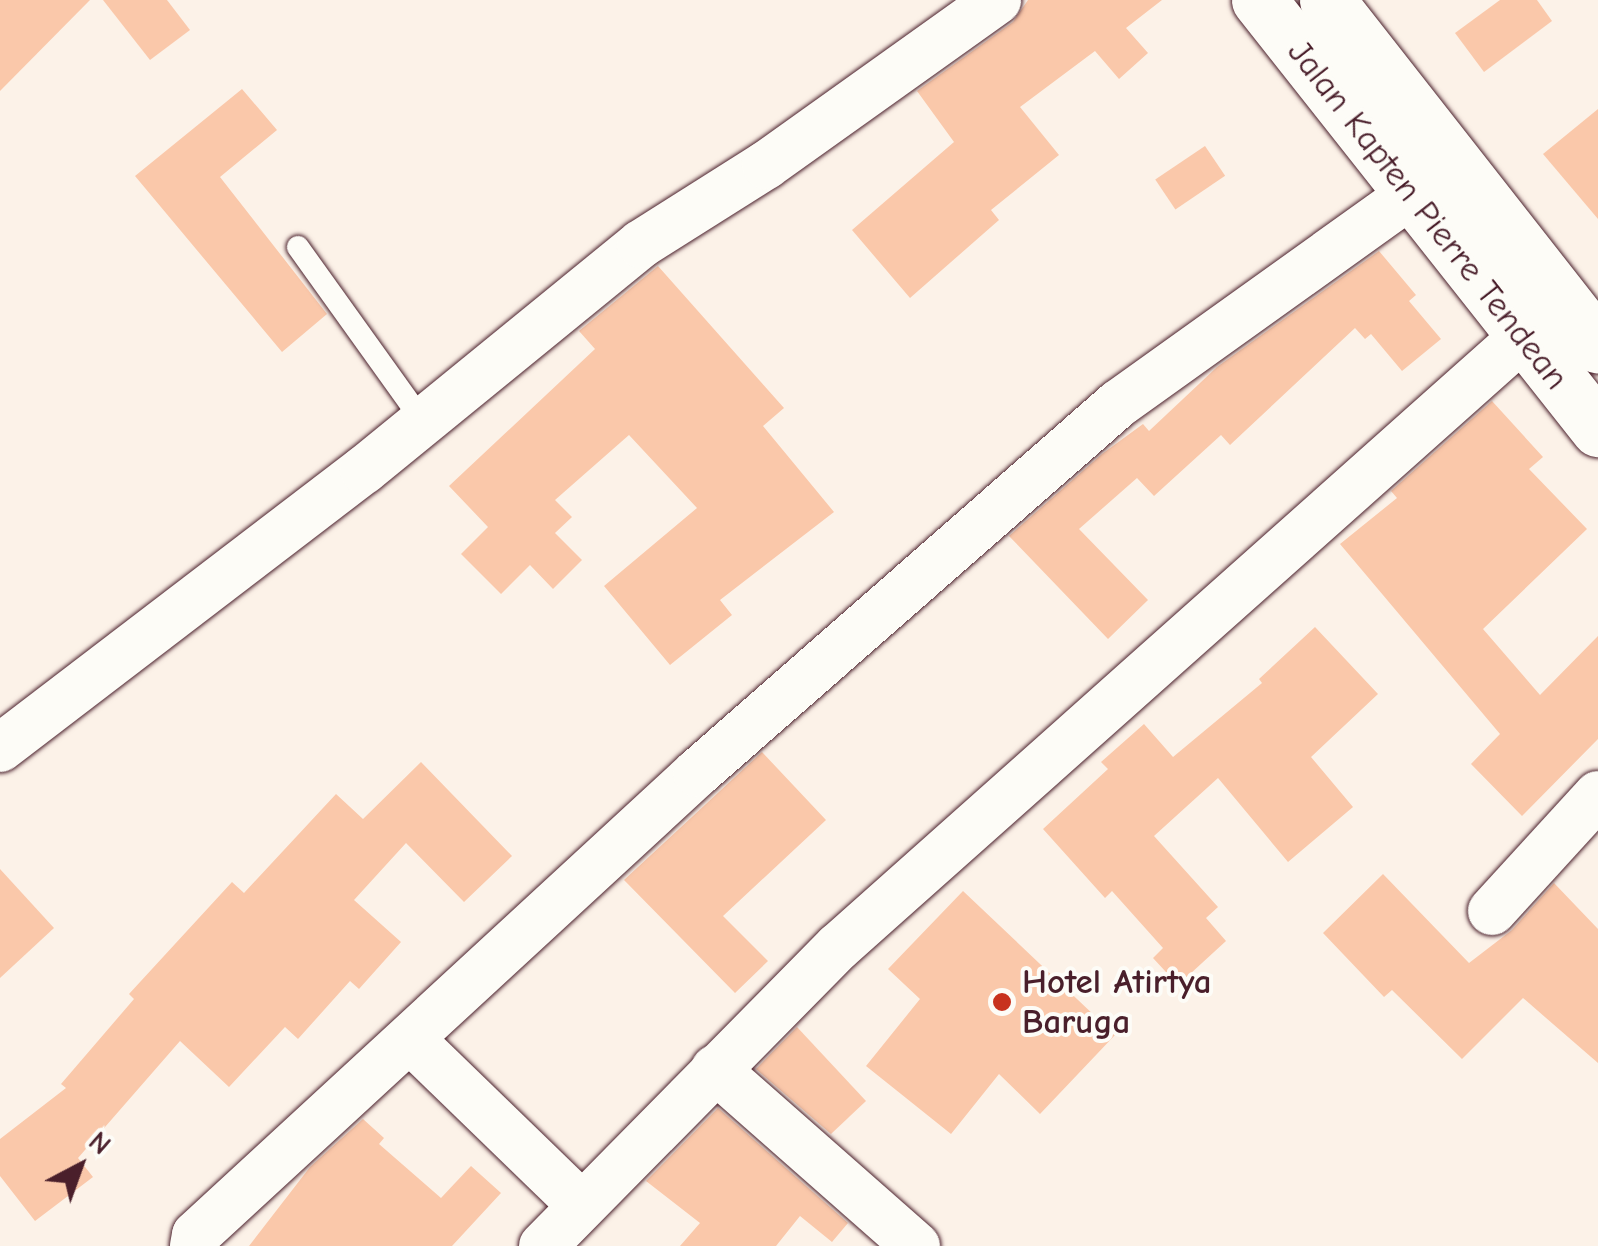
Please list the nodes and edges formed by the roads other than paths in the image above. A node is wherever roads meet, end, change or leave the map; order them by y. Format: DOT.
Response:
graph roads {
  1 [pos="997,0"];
  2 [pos="1259,0"];
  3 [pos="1327,0"];
  4 [pos="1413,193"];
  5 [pos="298,247"];
  6 [pos="1523,337"];
  7 [pos="1598,345"];
  8 [pos="422,420"];
  9 [pos="1598,429"];
  10 [pos="0,748"];
  11 [pos="1598,796"];
  12 [pos="1492,910"];
  13 [pos="411,1040"];
  14 [pos="715,1069"];
  15 [pos="580,1204"];
  16 [pos="194,1246"];
  17 [pos="543,1246"];
  18 [pos="916,1246"];
  1 -- 8 [label="street"];
  2 -- 4 [label="highway, Jalan Kapten Pierre Tendean"];
  3 -- 7 [label="highway, Jalan Kapten Pierre Tendean"];
  4 -- 6 [label="highway, Jalan Kapten Pierre Tendean"];
  4 -- 13 [label="street"];
  5 -- 8 [label="lane"];
  6 -- 9 [label="highway, Jalan Kapten Pierre Tendean"];
  6 -- 14 [label="street"];
  8 -- 10 [label="street"];
  11 -- 12 [label="street"];
  13 -- 15 [label="street"];
  13 -- 16 [label="street"];
  14 -- 15 [label="street"];
  14 -- 18 [label="street"];
  15 -- 17 [label="street"];
}
